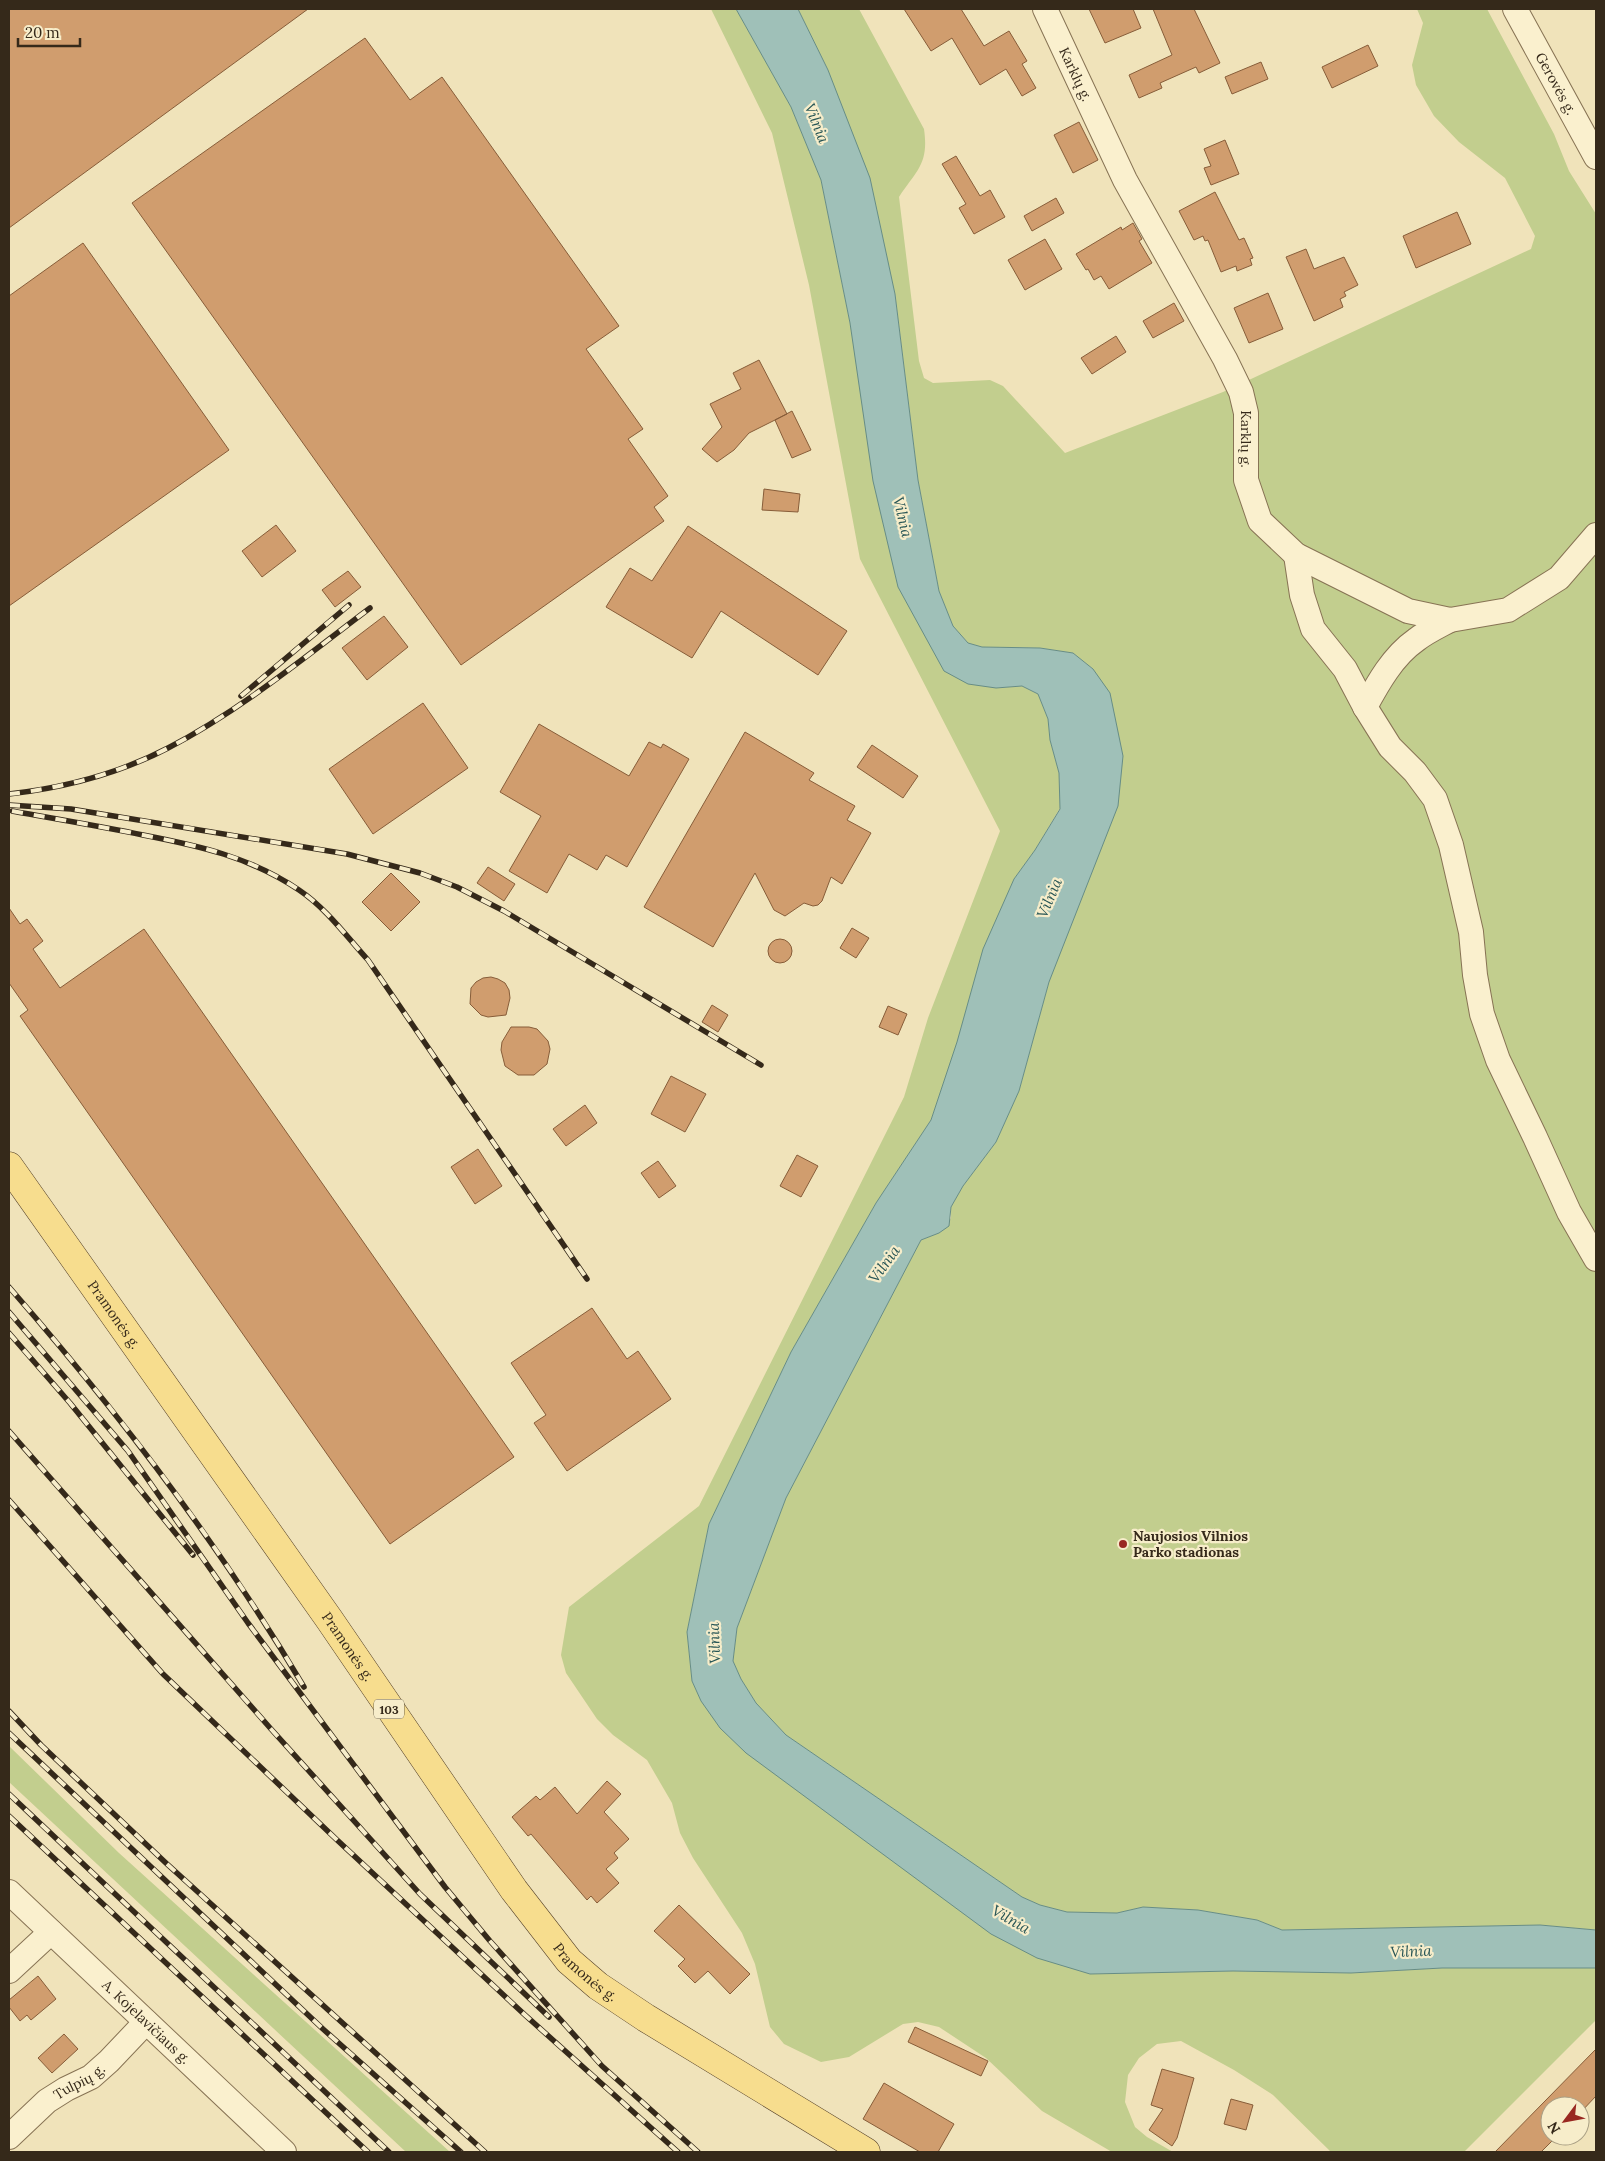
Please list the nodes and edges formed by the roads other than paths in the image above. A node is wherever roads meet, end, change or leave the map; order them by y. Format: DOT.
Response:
graph roads {
  1 [pos="1045,9"];
  2 [pos="1515,9"];
  3 [pos="1596,158"];
  4 [pos="1596,535"];
  5 [pos="1296,555"];
  6 [pos="1450,620"];
  7 [pos="1365,708"];
  8 [pos="9,1166"];
  9 [pos="1596,1259"];
  10 [pos="9,1892"];
  11 [pos="51,1932"];
  12 [pos="9,1971"];
  13 [pos="146,2022"];
  14 [pos="9,2137"];
  15 [pos="284,2152"];
  16 [pos="866,2152"];
  1 -- 5 [label="street, Karklų g."];
  2 -- 3 [label="street, Gerovės g."];
  4 -- 6 [label="street, Karklų g."];
  5 -- 6 [label="street, Karklų g."];
  5 -- 7 [label="street"];
  6 -- 7 [label="street"];
  7 -- 9 [label="street"];
  8 -- 16 [label="main road, Pramonės g. / 103"];
  10 -- 11 [label="street, A. Kojelavičiaus g."];
  11 -- 12 [label="street"];
  11 -- 13 [label="street, A. Kojelavičiaus g."];
  13 -- 14 [label="street, Tulpių g."];
  13 -- 15 [label="street, A. Kojelavičiaus g."];
}
